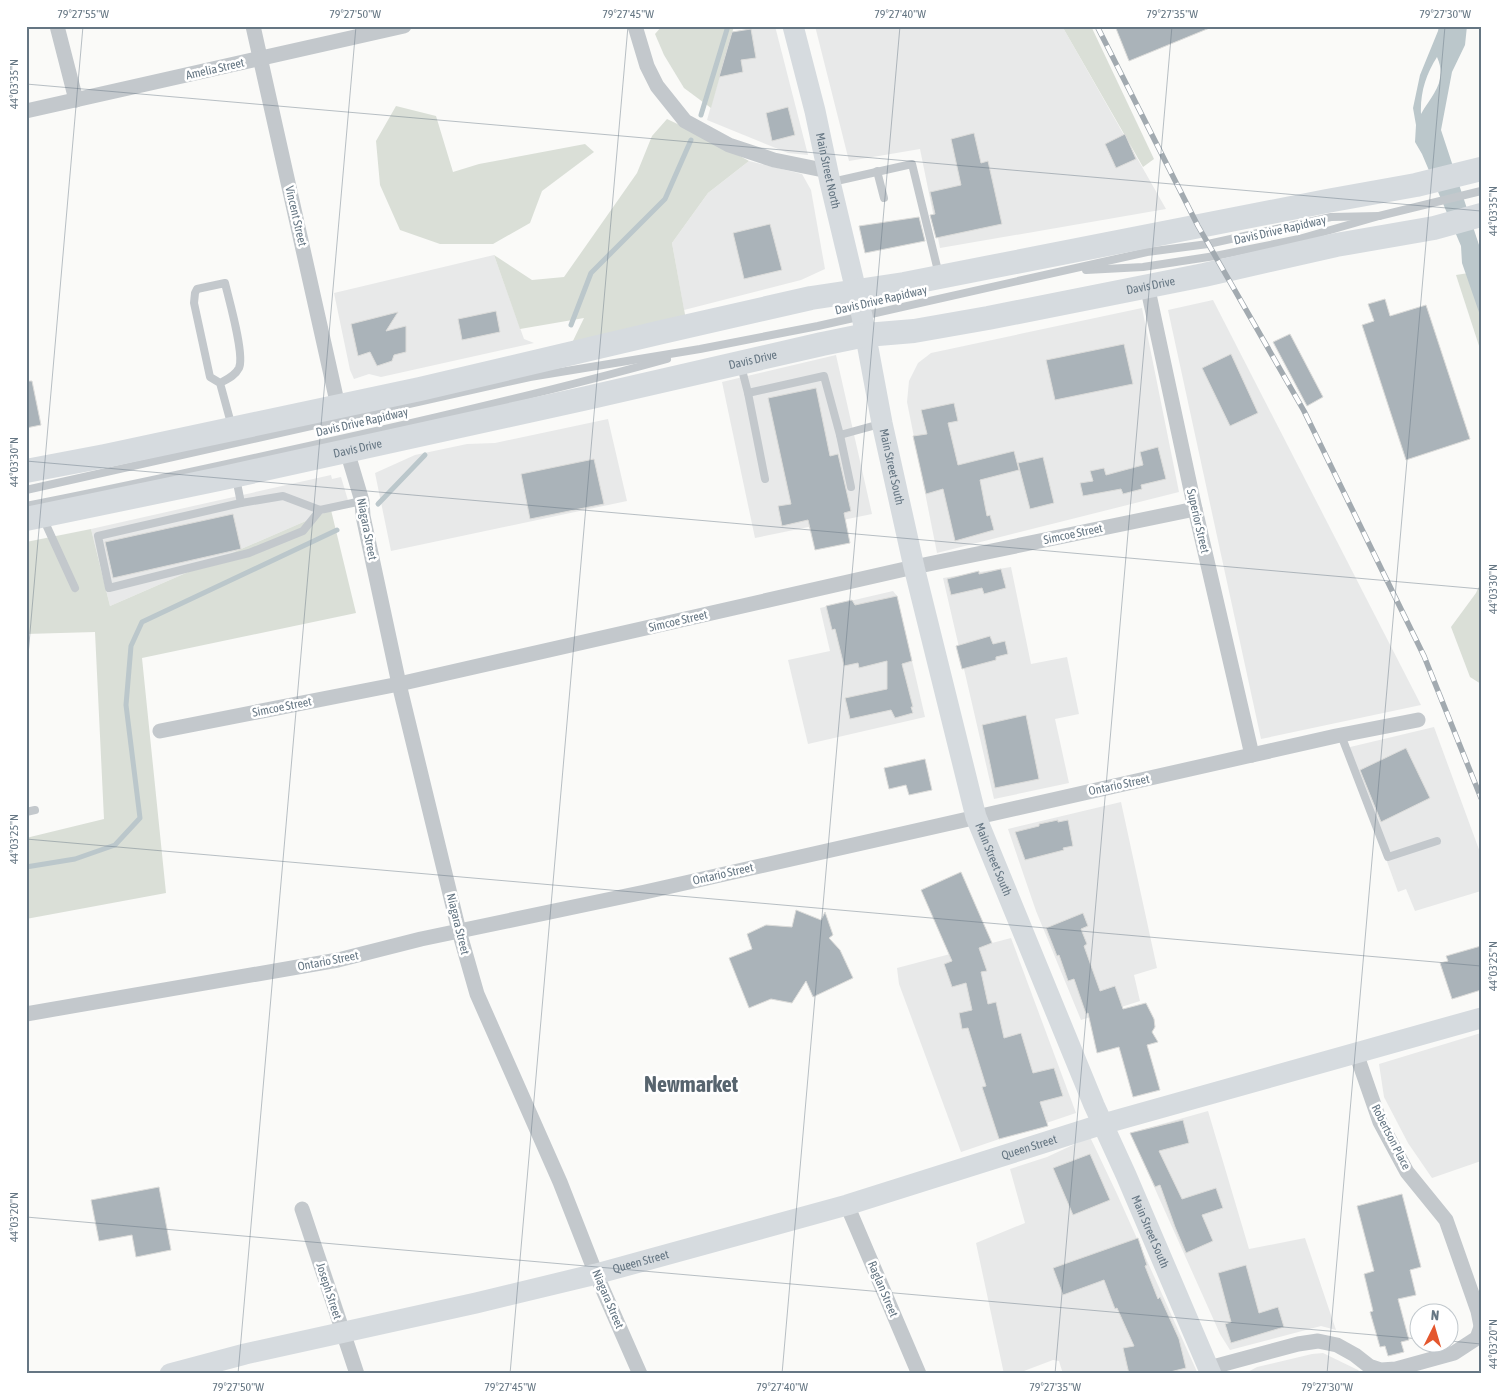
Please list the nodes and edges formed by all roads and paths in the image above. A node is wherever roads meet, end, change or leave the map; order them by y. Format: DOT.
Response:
graph roads {
  1 [pos="57,26"];
  2 [pos="253,26"];
  3 [pos="404,26"];
  4 [pos="636,26"];
  5 [pos="793,26"];
  6 [pos="260,59"];
  7 [pos="76,100"];
  8 [pos="26,111"];
  9 [pos="1481,169"];
  10 [pos="877,171"];
  11 [pos="829,176"];
  12 [pos="1481,191"];
  13 [pos="1419,195"];
  14 [pos="884,198"];
  15 [pos="1329,209"];
  16 [pos="1481,215"];
  17 [pos="1379,216"];
  18 [pos="1335,237"];
  19 [pos="1066,271"];
  20 [pos="940,276"];
  21 [pos="1147,285"];
  22 [pos="856,292"];
  23 [pos="864,326"];
  24 [pos="700,349"];
  25 [pos="740,363"];
  26 [pos="220,383"];
  27 [pos="748,393"];
  28 [pos="338,406"];
  29 [pos="882,423"];
  30 [pos="232,429"];
  31 [pos="840,435"];
  32 [pos="347,450"];
  33 [pos="26,471"];
  34 [pos="236,475"];
  35 [pos="766,479"];
  36 [pos="851,488"];
  37 [pos="26,490"];
  38 [pos="362,501"];
  39 [pos="241,503"];
  40 [pos="1195,509"];
  41 [pos="320,510"];
  42 [pos="32,514"];
  43 [pos="914,567"];
  44 [pos="75,588"];
  45 [pos="399,684"];
  46 [pos="1418,720"];
  47 [pos="160,731"];
  48 [pos="1341,735"];
  49 [pos="1252,755"];
  50 [pos="35,810"];
  51 [pos="26,812"];
  52 [pos="976,816"];
  53 [pos="1437,841"];
  54 [pos="459,931"];
  55 [pos="26,1014"];
  56 [pos="1481,1018"];
  57 [pos="1356,1053"];
  58 [pos="1103,1124"];
  59 [pos="847,1205"];
  60 [pos="302,1209"];
  61 [pos="596,1274"];
  62 [pos="1481,1326"];
  63 [pos="343,1333"];
  64 [pos="1210,1371"];
  65 [pos="171,1374"];
  66 [pos="357,1374"];
  67 [pos="640,1374"];
  68 [pos="919,1374"];
  1 -- 7 [label="street"];
  2 -- 6 [label="street, Vincent Street"];
  3 -- 6 [label="street, Amelia Street"];
  4 -- 11 [label="street"];
  5 -- 11 [label="main road, Main Street North"];
  6 -- 7 [label="street, Amelia Street"];
  6 -- 28 [label="street, Vincent Street"];
  7 -- 8 [label="street, Amelia Street"];
  9 -- 13 [label="main road"];
  10 -- 11 [label="lane"];
  10 -- 14 [label="lane"];
  10 -- 20 [label="lane"];
  11 -- 22 [label="main road, Main Street North"];
  12 -- 13 [label="lane, Davis Drive Rapidway"];
  13 -- 15 [label="main road"];
  13 -- 17 [label="lane, Davis Drive Rapidway"];
  15 -- 17 [label="lane, Davis Drive Rapidway"];
  15 -- 18 [label="lane"];
  15 -- 19 [label="lane, Davis Drive Rapidway"];
  15 -- 20 [label="main road"];
  16 -- 18 [label="main road, Davis Drive"];
  17 -- 18 [label="lane, Davis Drive Rapidway"];
  18 -- 19 [label="lane, Davis Drive Rapidway"];
  18 -- 21 [label="main road, Davis Drive"];
  19 -- 23 [label="lane, Davis Drive Rapidway"];
  20 -- 22 [label="main road"];
  21 -- 23 [label="main road, Davis Drive"];
  21 -- 40 [label="street, Superior Street"];
  22 -- 23 [label="main road, Main Street North"];
  22 -- 28 [label="main road"];
  23 -- 24 [label="lane, Davis Drive Rapidway"];
  23 -- 25 [label="main road, Davis Drive"];
  23 -- 29 [label="main road, Main Street South"];
  24 -- 37 [label="lane, Davis Drive Rapidway"];
  24 -- 42 [label="lane, Davis Drive Rapidway"];
  25 -- 27 [label="lane"];
  25 -- 32 [label="main road, Davis Drive"];
  26 -- 26 [label="lane"];
  26 -- 30 [label="lane"];
  27 -- 31 [label="lane"];
  27 -- 35 [label="lane"];
  28 -- 30 [label="main road"];
  29 -- 31 [label="lane"];
  29 -- 43 [label="main road, Main Street South"];
  30 -- 33 [label="main road"];
  31 -- 36 [label="lane"];
  32 -- 34 [label="main road, Davis Drive"];
  32 -- 38 [label="street, Niagara Street"];
  34 -- 39 [label="lane"];
  34 -- 42 [label="main road, Davis Drive"];
  38 -- 41 [label="lane"];
  38 -- 45 [label="street, Niagara Street"];
  39 -- 41 [label="lane"];
  39 -- 41 [label="lane"];
  40 -- 43 [label="street, Simcoe Street"];
  40 -- 49 [label="street, Superior Street"];
  42 -- 44 [label="lane"];
  43 -- 45 [label="street, Simcoe Street"];
  43 -- 52 [label="main road, Main Street South"];
  45 -- 47 [label="street, Simcoe Street"];
  45 -- 54 [label="street, Niagara Street"];
  46 -- 48 [label="street, Ontario Street"];
  48 -- 49 [label="street, Ontario Street"];
  48 -- 53 [label="lane"];
  49 -- 52 [label="street, Ontario Street"];
  50 -- 51 [label="lane"];
  52 -- 54 [label="street, Ontario Street"];
  52 -- 58 [label="main road, Main Street South"];
  54 -- 55 [label="street, Ontario Street"];
  54 -- 61 [label="street, Niagara Street"];
  56 -- 57 [label="main road, Queen Street"];
  57 -- 58 [label="main road, Queen Street"];
  57 -- 62 [label="street, Robertson Place"];
  58 -- 59 [label="main road, Queen Street"];
  58 -- 64 [label="main road, Main Street South"];
  59 -- 61 [label="main road, Queen Street"];
  59 -- 68 [label="street, Raglan Street"];
  60 -- 63 [label="street, Joseph Street"];
  61 -- 63 [label="main road, Queen Street"];
  61 -- 67 [label="street, Niagara Street"];
  62 -- 64 [label="street, Robertson Place"];
  63 -- 65 [label="main road, Queen Street"];
  63 -- 66 [label="street, Joseph Street"];
}
